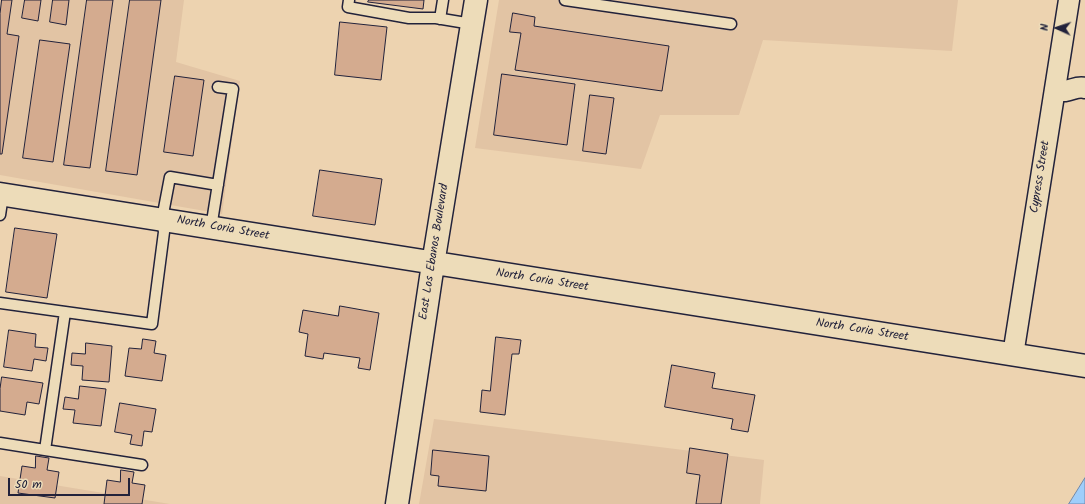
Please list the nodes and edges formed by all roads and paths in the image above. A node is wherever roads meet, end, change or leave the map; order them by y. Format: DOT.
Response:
graph roads {
  1 [pos="349,0"];
  2 [pos="443,0"];
  3 [pos="476,0"];
  4 [pos="565,0"];
  5 [pos="1069,0"];
  6 [pos="440,19"];
  7 [pos="472,24"];
  8 [pos="731,24"];
  9 [pos="218,87"];
  10 [pos="1085,88"];
  11 [pos="1055,90"];
  12 [pos="218,185"];
  13 [pos="1,201"];
  14 [pos="162,219"];
  15 [pos="211,228"];
  16 [pos="433,264"];
  17 [pos="0,303"];
  18 [pos="64,312"];
  19 [pos="1013,355"];
  20 [pos="1085,366"];
  21 [pos="0,442"];
  22 [pos="45,450"];
  23 [pos="142,465"];
  24 [pos="397,504"];
  1 -- 6 [label="lane"];
  2 -- 6 [label="lane"];
  3 -- 7 [label="street, East Los Ebanos Boulevard"];
  4 -- 8 [label="lane"];
  5 -- 11 [label="street, Cypress Street"];
  6 -- 7 [label="lane"];
  7 -- 16 [label="street, East Los Ebanos Boulevard"];
  9 -- 12 [label="lane"];
  10 -- 11 [label="street"];
  11 -- 19 [label="street, Cypress Street"];
  12 -- 14 [label="lane"];
  12 -- 15 [label="lane"];
  13 -- 14 [label="street, North Coria Street"];
  14 -- 15 [label="street, North Coria Street"];
  14 -- 18 [label="lane"];
  15 -- 16 [label="street, North Coria Street"];
  16 -- 19 [label="street, North Coria Street"];
  16 -- 24 [label="street, East Los Ebanos Boulevard"];
  17 -- 18 [label="lane"];
  18 -- 22 [label="lane"];
  19 -- 20 [label="street, North Coria Street"];
  21 -- 22 [label="lane"];
  22 -- 23 [label="lane"];
}
